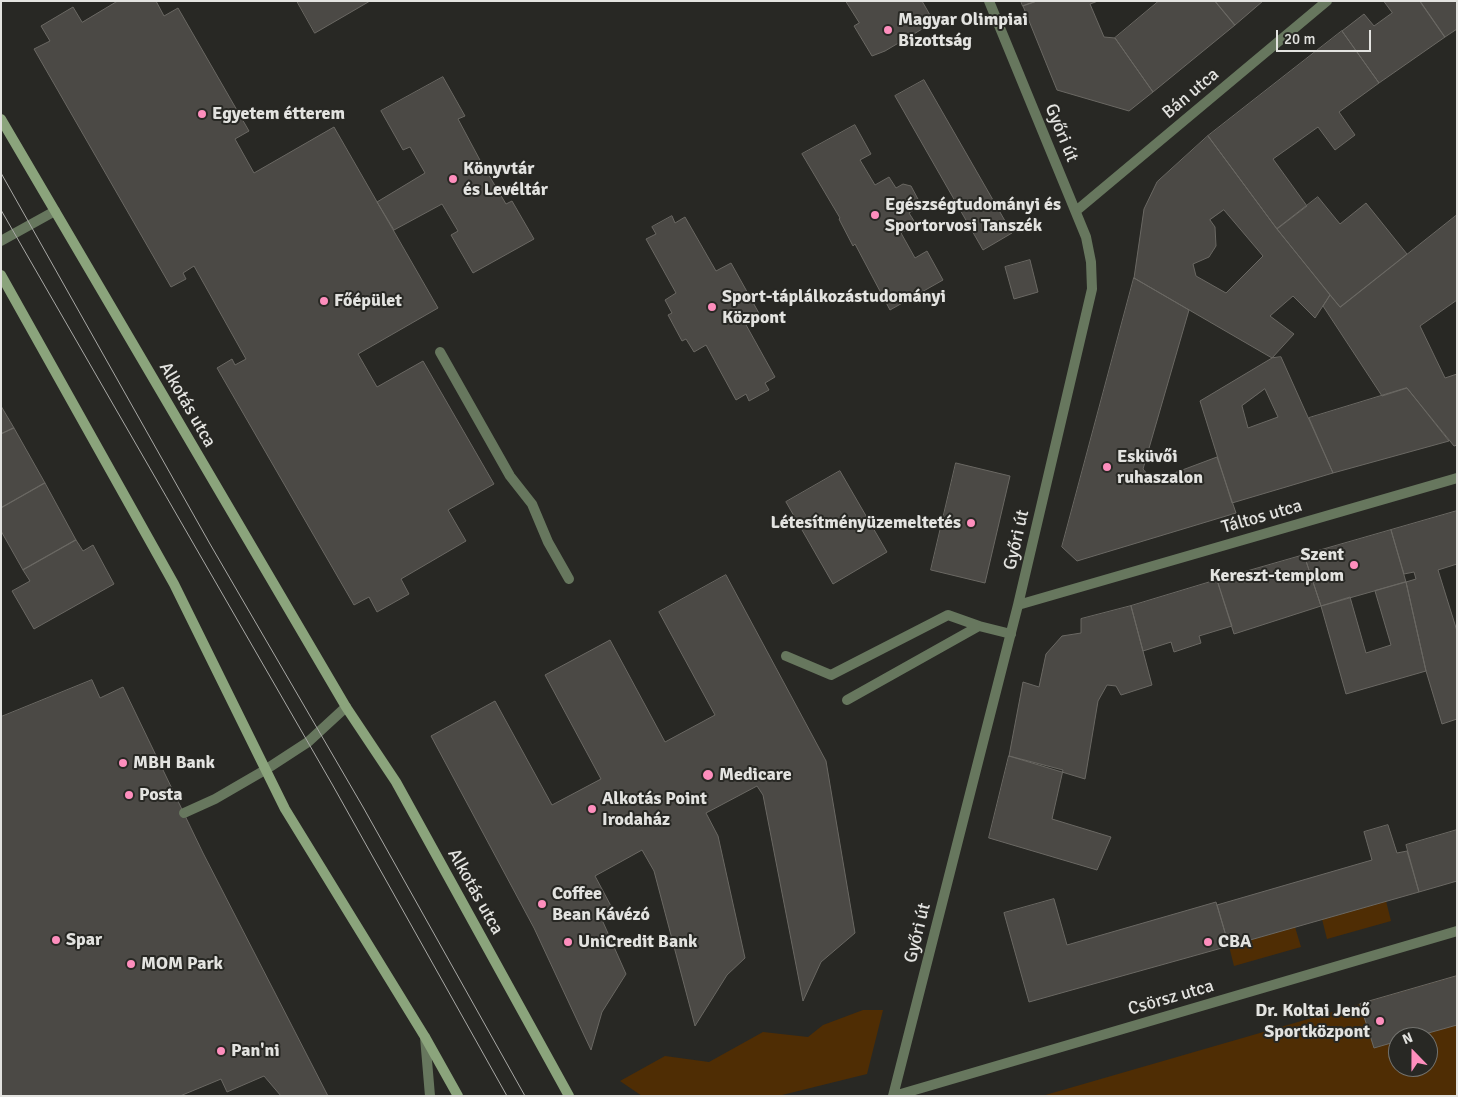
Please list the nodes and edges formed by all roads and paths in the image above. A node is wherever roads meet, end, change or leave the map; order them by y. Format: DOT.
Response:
graph roads {
  1 [pos="989,1"];
  2 [pos="1327,1"];
  3 [pos="1,119"];
  4 [pos="55,211"];
  5 [pos="1076,211"];
  6 [pos="1,241"];
  7 [pos="1,275"];
  8 [pos="440,352"];
  9 [pos="1457,478"];
  10 [pos="569,579"];
  11 [pos="1018,605"];
  12 [pos="979,626"];
  13 [pos="1011,634"];
  14 [pos="786,656"];
  15 [pos="847,700"];
  16 [pos="346,707"];
  17 [pos="265,770"];
  18 [pos="184,814"];
  19 [pos="1457,931"];
  20 [pos="425,1037"];
  21 [pos="430,1096"];
  22 [pos="458,1096"];
  23 [pos="569,1096"];
  24 [pos="894,1096"];
  1 -- 5 [label="street, Győri út"];
  2 -- 5 [label="street, Bán utca"];
  3 -- 4 [label="main road, Alkotás utca"];
  4 -- 6 [label="street"];
  4 -- 16 [label="main road, Alkotás utca"];
  5 -- 11 [label="street, Győri út"];
  7 -- 17 [label="main road"];
  8 -- 10 [label="street"];
  9 -- 11 [label="street, Táltos utca"];
  11 -- 13 [label="street, Győri út"];
  12 -- 13 [label="street"];
  12 -- 14 [label="street"];
  12 -- 15 [label="street"];
  13 -- 24 [label="street, Győri út"];
  16 -- 17 [label="street"];
  16 -- 23 [label="main road, Alkotás utca"];
  17 -- 18 [label="street"];
  17 -- 20 [label="main road"];
  19 -- 24 [label="street, Csörsz utca"];
  20 -- 21 [label="street"];
  20 -- 22 [label="main road"];
}
